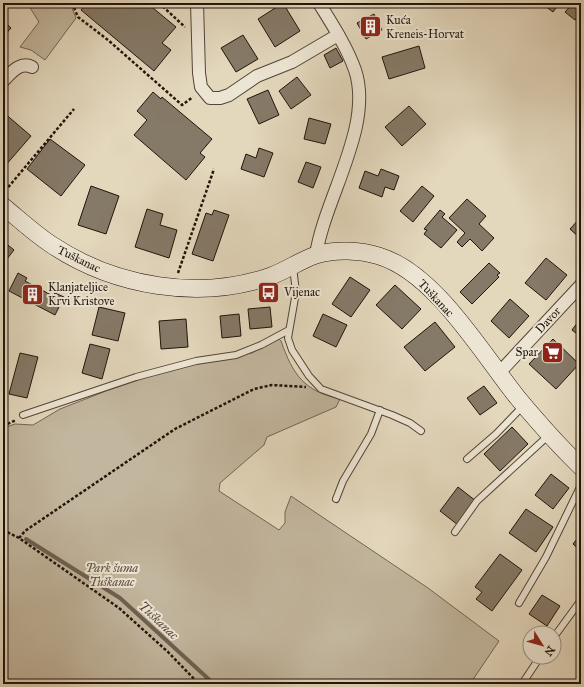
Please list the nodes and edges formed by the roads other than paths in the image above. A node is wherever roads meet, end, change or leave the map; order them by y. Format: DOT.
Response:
graph roads {
  1 [pos="197,3"];
  2 [pos="319,3"];
  3 [pos="338,35"];
  4 [pos="32,67"];
  5 [pos="3,81"];
  6 [pos="3,206"];
  7 [pos="316,255"];
  8 [pos="293,267"];
  9 [pos="581,285"];
  10 [pos="289,330"];
  11 [pos="499,373"];
  12 [pos="524,404"];
  13 [pos="380,410"];
  14 [pos="23,415"];
  15 [pos="421,431"];
  16 [pos="550,434"];
  17 [pos="467,459"];
  18 [pos="579,460"];
  19 [pos="581,485"];
  20 [pos="336,499"];
  21 [pos="455,532"];
  22 [pos="581,600"];
  23 [pos="519,602"];
  24 [pos="562,626"];
  25 [pos="535,665"];
  26 [pos="522,684"];
  1 -- 3 [label="street"];
  2 -- 3 [label="street"];
  3 -- 7 [label="street"];
  4 -- 5 [label="street"];
  6 -- 8 [label="street, Tuškanac"];
  7 -- 8 [label="street, Tuškanac"];
  7 -- 11 [label="street, Tuškanac"];
  8 -- 10 [label="lane"];
  9 -- 11 [label="street, Davor"];
  10 -- 13 [label="lane"];
  10 -- 14 [label="lane"];
  11 -- 12 [label="street, Tuškanac"];
  12 -- 16 [label="street, Tuškanac"];
  12 -- 17 [label="lane"];
  13 -- 15 [label="lane"];
  13 -- 20 [label="lane"];
  16 -- 18 [label="street, Tuškanac"];
  16 -- 21 [label="lane"];
  19 -- 23 [label="lane"];
  22 -- 24 [label="lane"];
  25 -- 26 [label="lane"];
}
